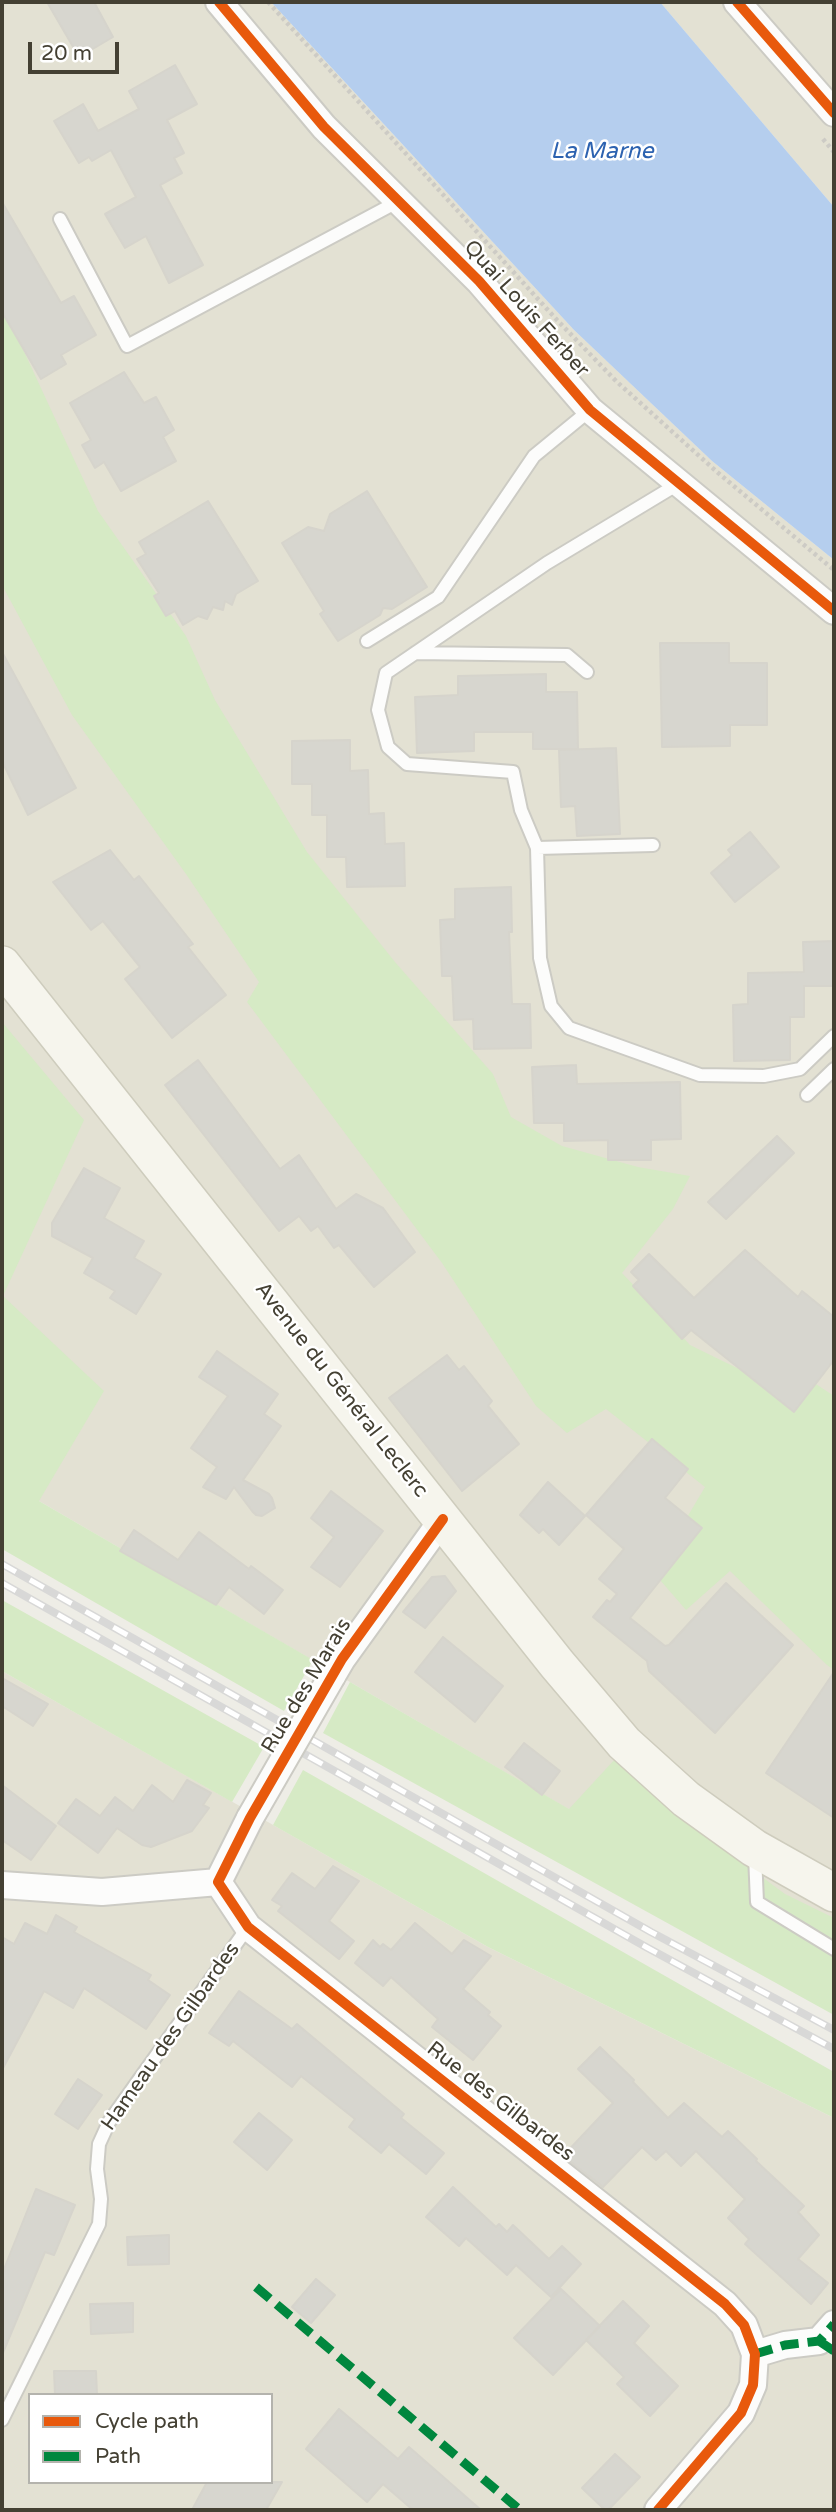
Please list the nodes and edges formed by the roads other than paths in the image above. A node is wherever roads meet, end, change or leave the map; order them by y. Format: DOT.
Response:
graph roads {
  1 [pos="219,2"];
  2 [pos="737,2"];
  3 [pos="834,113"];
  4 [pos="399,201"];
  5 [pos="60,219"];
  6 [pos="590,410"];
  7 [pos="678,484"];
  8 [pos="834,611"];
  9 [pos="367,641"];
  10 [pos="415,653"];
  11 [pos="587,672"];
  12 [pos="653,845"];
  13 [pos="537,848"];
  14 [pos="2,965"];
  15 [pos="834,1036"];
  16 [pos="834,1069"];
  17 [pos="807,1095"];
  18 [pos="443,1519"];
  19 [pos="754,1848"];
  20 [pos="218,1882"];
  21 [pos="2,1885"];
  22 [pos="834,1893"];
  23 [pos="248,1927"];
  24 [pos="834,1949"];
  25 [pos="829,2339"];
  26 [pos="755,2354"];
  27 [pos="2,2420"];
  28 [pos="658,2510"];
  1 -- 4 [label="street, Quai Louis Ferber"];
  2 -- 3 [label="street"];
  4 -- 5 [label="lane"];
  4 -- 6 [label="street, Quai Louis Ferber"];
  6 -- 7 [label="street, Quai Louis Ferber"];
  6 -- 9 [label="lane"];
  7 -- 8 [label="street, Quai Louis Ferber"];
  7 -- 10 [label="lane"];
  10 -- 11 [label="lane"];
  10 -- 13 [label="lane"];
  12 -- 13 [label="lane"];
  13 -- 15 [label="lane"];
  14 -- 18 [label="main road, Avenue du Général Leclerc"];
  16 -- 17 [label="lane"];
  18 -- 19 [label="main road, Avenue du Général Leclerc"];
  18 -- 20 [label="street, Rue des Marais, bridge"];
  19 -- 22 [label="main road, Avenue du Général Leclerc"];
  19 -- 24 [label="lane"];
  20 -- 21 [label="street"];
  20 -- 23 [label="street, Rue des Gilbardes"];
  23 -- 26 [label="street, Rue des Gilbardes"];
  23 -- 27 [label="lane, Hameau des Gilbardes"];
  25 -- 26 [label="street"];
  26 -- 28 [label="street"];
}
